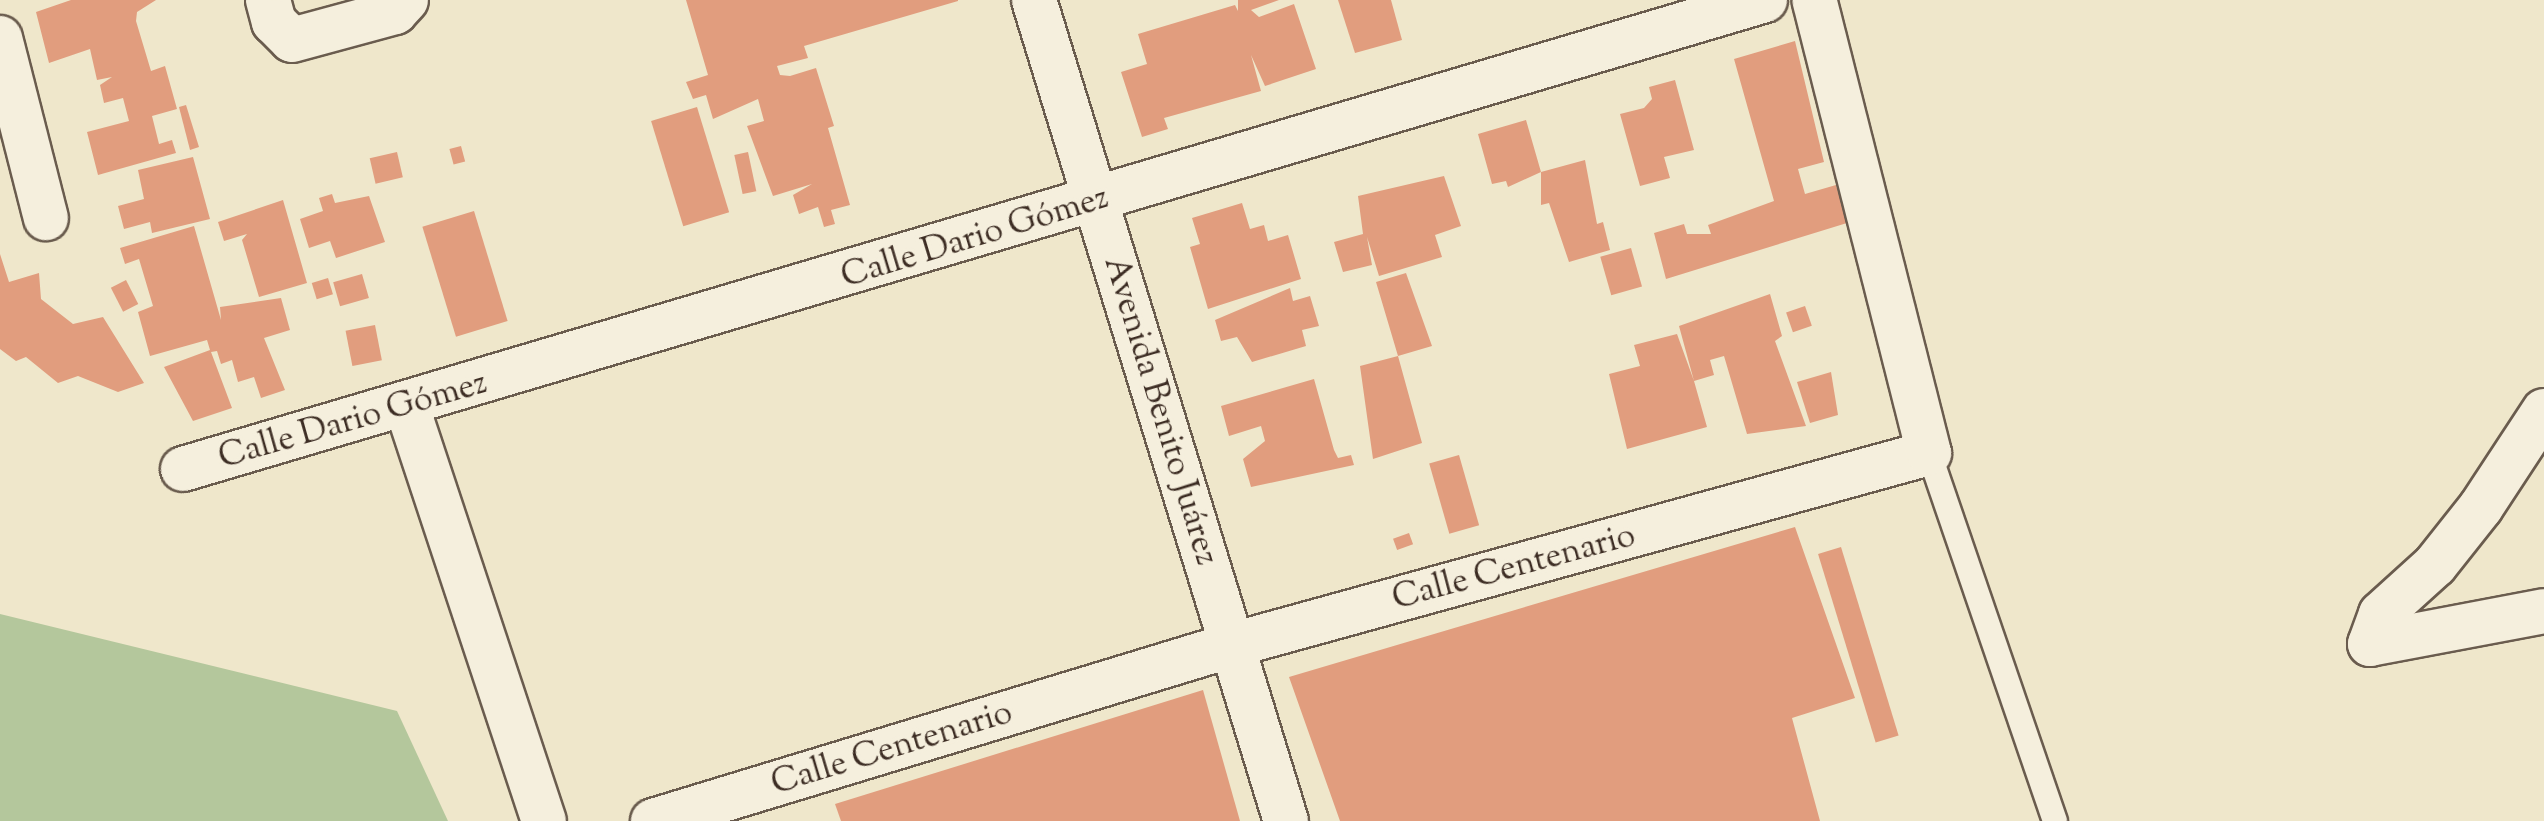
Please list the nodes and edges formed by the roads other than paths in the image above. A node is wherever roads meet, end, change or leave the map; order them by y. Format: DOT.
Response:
graph roads {
  1 [pos="268,0"];
  2 [pos="406,0"];
  3 [pos="1034,0"];
  4 [pos="1765,0"];
  5 [pos="1814,0"];
  6 [pos="0,38"];
  7 [pos="1095,202"];
  8 [pos="46,218"];
  9 [pos="407,407"];
  10 [pos="2544,411"];
  11 [pos="1929,453"];
  12 [pos="183,469"];
  13 [pos="2544,611"];
  14 [pos="1232,645"];
  15 [pos="544,821"];
  16 [pos="653,821"];
  17 [pos="1286,821"];
  18 [pos="2055,821"];
  1 -- 2 [label="street"];
  3 -- 7 [label="street, Avenida Benito Juárez"];
  4 -- 7 [label="street, Calle Dario Gómez"];
  5 -- 11 [label="street"];
  6 -- 8 [label="street"];
  7 -- 9 [label="street, Calle Dario Gómez"];
  7 -- 14 [label="street, Avenida Benito Juárez"];
  9 -- 12 [label="street, Calle Dario Gómez"];
  9 -- 15 [label="street"];
  10 -- 13 [label="street"];
  11 -- 14 [label="street, Calle Centenario"];
  11 -- 18 [label="lane"];
  14 -- 16 [label="street, Calle Centenario"];
  14 -- 17 [label="street, Avenida Benito Juárez"];
}
